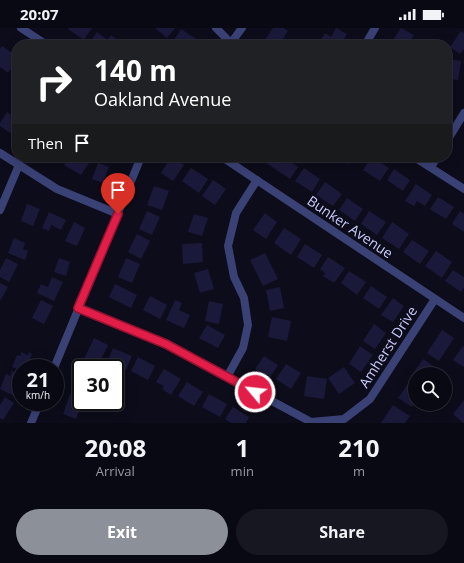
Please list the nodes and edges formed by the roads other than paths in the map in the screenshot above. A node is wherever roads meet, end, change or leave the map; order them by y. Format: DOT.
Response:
graph roads {
  1 [pos="21,28"];
  2 [pos="216,28"];
  3 [pos="242,28"];
  4 [pos="375,28"];
  5 [pos="39,40"];
  6 [pos="228,40"];
  7 [pos="234,40"];
  8 [pos="368,40"];
  9 [pos="464,113"];
  10 [pos="452,133"];
  11 [pos="0,153"];
  12 [pos="12,161"];
  13 [pos="14,162"];
  14 [pos="139,162"];
  15 [pos="235,162"];
  16 [pos="422,162"];
  17 [pos="434,162"];
  18 [pos="19,165"];
  19 [pos="431,167"];
  20 [pos="257,180"];
  21 [pos="464,189"];
  22 [pos="0,210"];
  23 [pos="118,214"];
  24 [pos="435,299"];
  25 [pos="78,308"];
  26 [pos="464,318"];
  27 [pos="58,359"];
  28 [pos="227,377"];
  29 [pos="36,411"];
  30 [pos="31,423"];
  1 -- 5 [label="street"];
  2 -- 6 [label="street"];
  3 -- 7 [label="street"];
  4 -- 8 [label="street"];
  9 -- 10 [label="street"];
  11 -- 12 [label="street"];
  13 -- 18 [label="street"];
  14 -- 23 [label="street"];
  15 -- 20 [label="street, Bunker Avenue"];
  16 -- 19 [label="street"];
  17 -- 19 [label="street"];
  18 -- 22 [label="street"];
  18 -- 23 [label="street"];
  19 -- 21 [label="street"];
  20 -- 24 [label="street, Bunker Avenue"];
  20 -- 28 [label="street"];
  23 -- 25 [label="street"];
  24 -- 26 [label="street, Bunker Avenue"];
  24 -- 28 [label="street, Amherst Drive"];
  25 -- 27 [label="street"];
  25 -- 28 [label="street, Amherst Drive"];
  29 -- 30 [label="street"];
}
